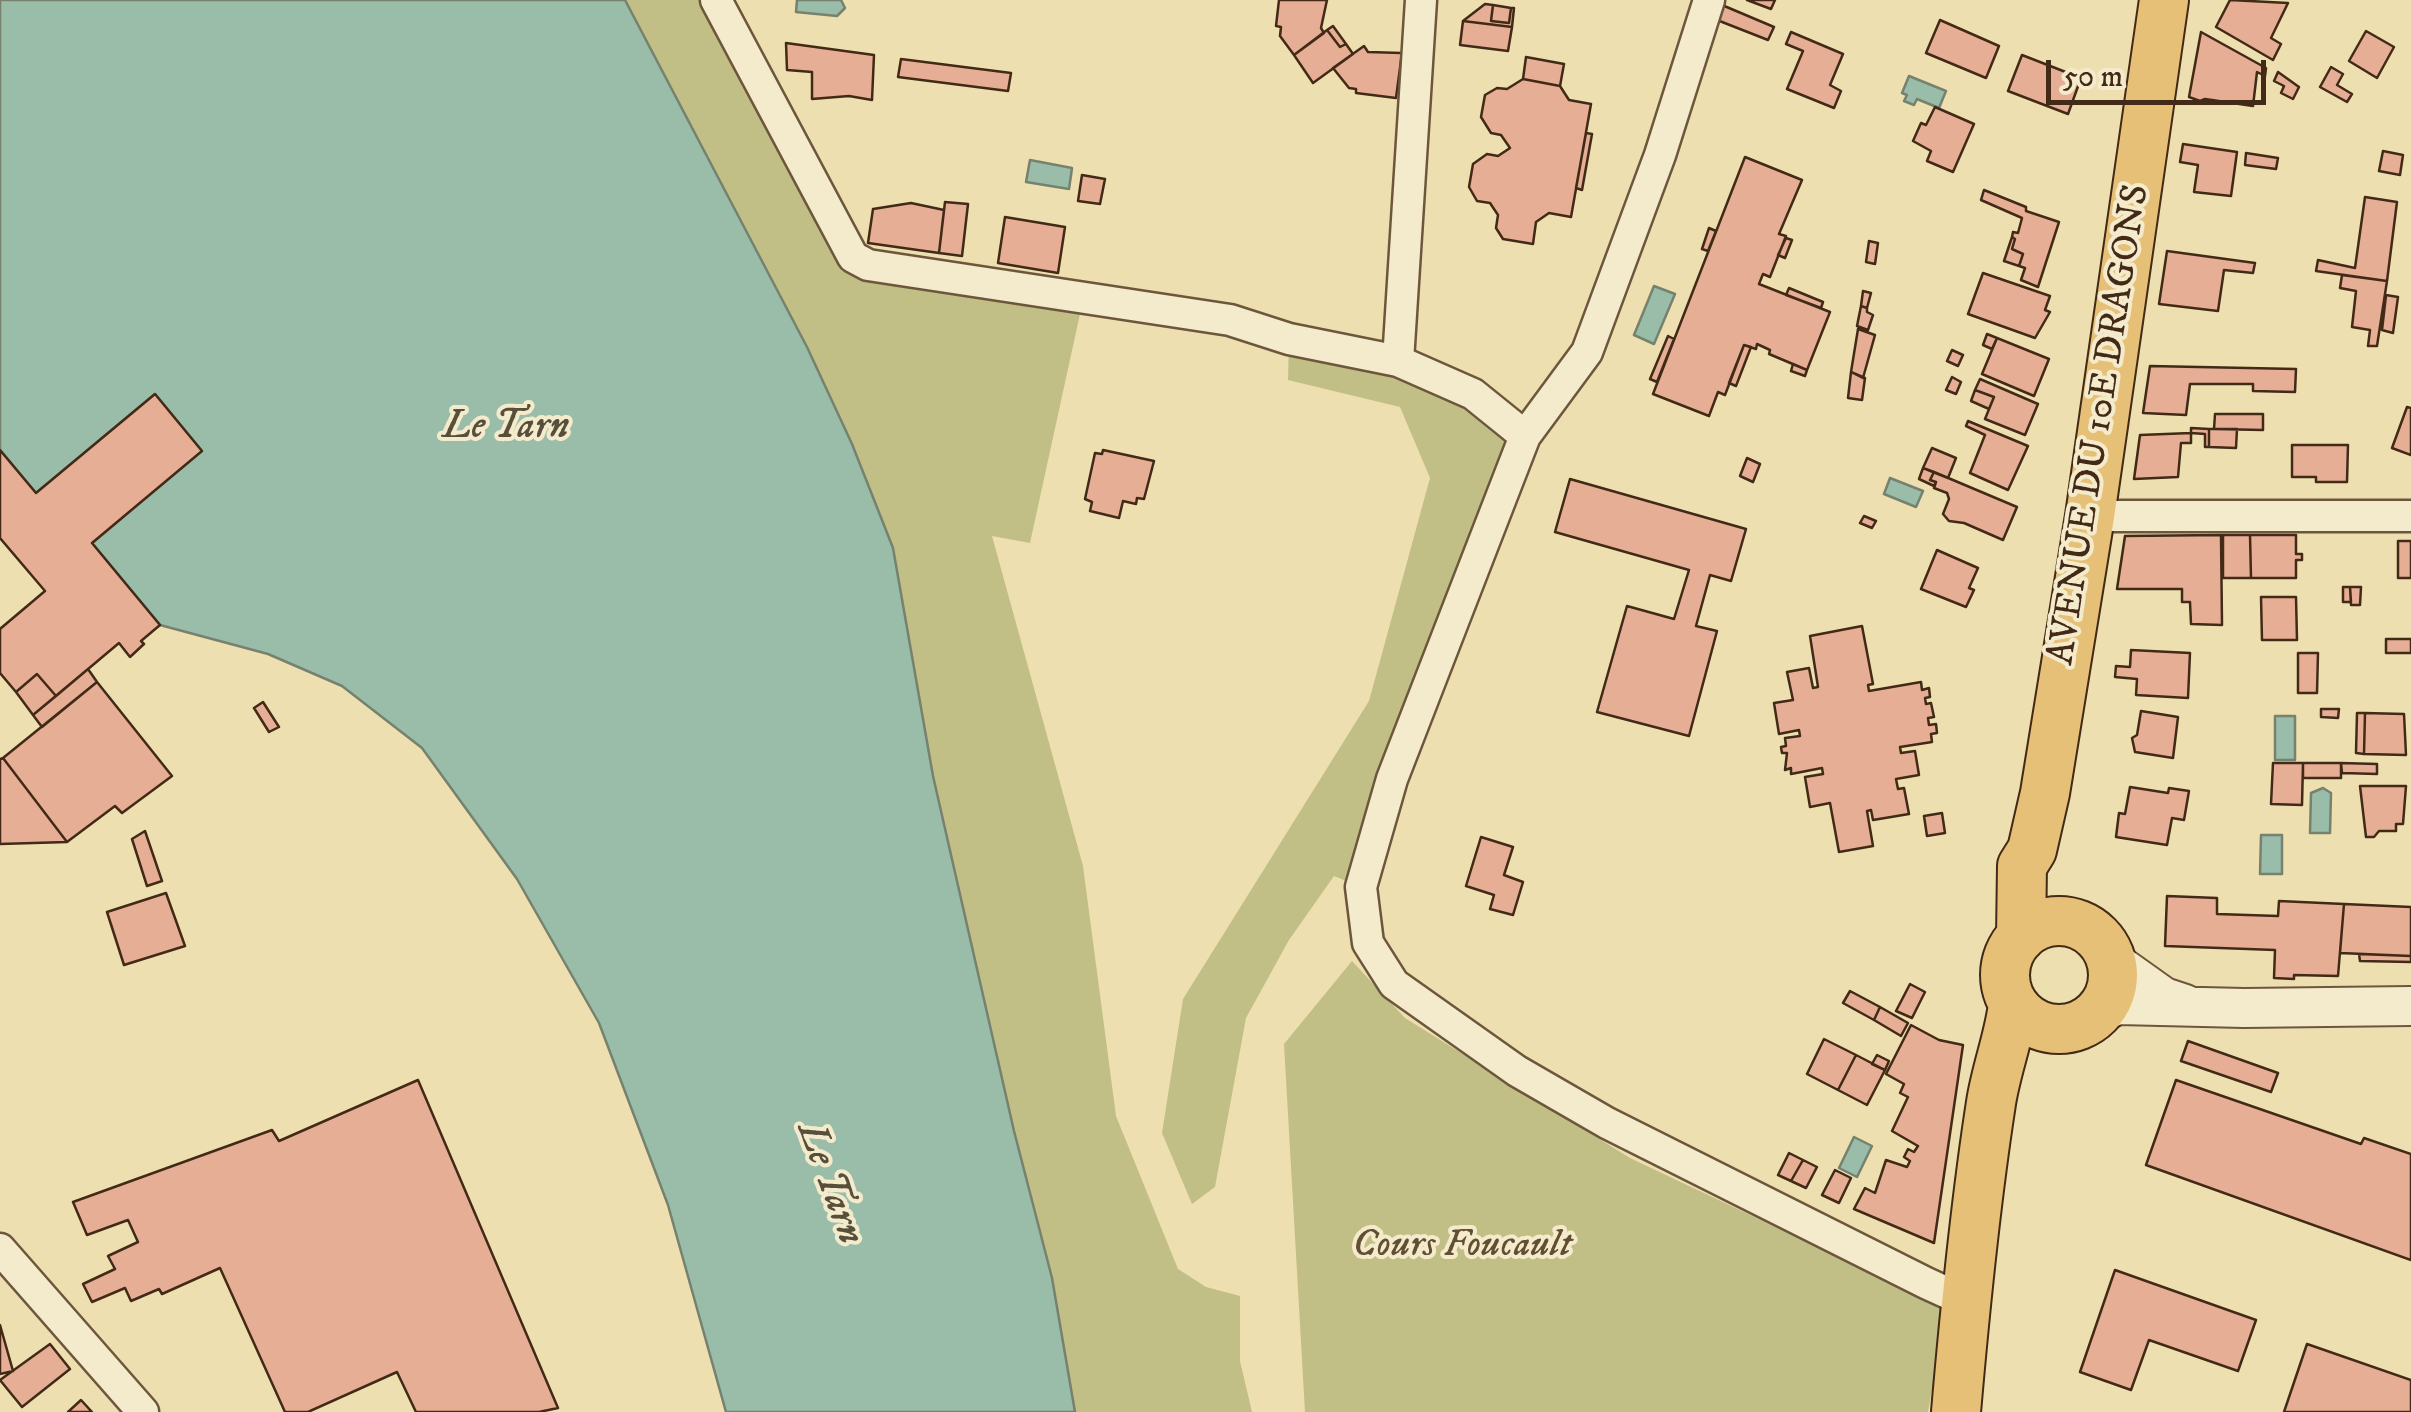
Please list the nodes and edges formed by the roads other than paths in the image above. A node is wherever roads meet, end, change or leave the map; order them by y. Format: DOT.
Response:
graph roads {
  1 [pos="716,0"];
  2 [pos="1421,0"];
  3 [pos="1709,0"];
  4 [pos="2164,0"];
  5 [pos="1398,361"];
  6 [pos="1525,436"];
  7 [pos="2090,516"];
  8 [pos="2411,516"];
  9 [pos="2032,850"];
  10 [pos="2071,922"];
  11 [pos="2021,937"];
  12 [pos="2112,960"];
  13 [pos="2013,1005"];
  14 [pos="2192,1006"];
  15 [pos="2411,1006"];
  16 [pos="2080,1021"];
  17 [pos="0,1249"];
  18 [pos="1966,1295"];
  19 [pos="143,1412"];
  20 [pos="1956,1412"];
  1 -- 5 [label="street"];
  2 -- 5 [label="street"];
  3 -- 6 [label="street"];
  4 -- 7 [label="main road, AVENUE DU 10E DRAGONS"];
  5 -- 6 [label="street"];
  6 -- 18 [label="street"];
  7 -- 8 [label="street"];
  7 -- 9 [label="main road, AVENUE DU 10E DRAGONS"];
  9 -- 10 [label="main road"];
  9 -- 11 [label="main road, AVENUE DU 10E DRAGONS"];
  10 -- 11 [label="main road"];
  10 -- 12 [label="main road"];
  11 -- 13 [label="main road"];
  12 -- 14 [label="street"];
  12 -- 16 [label="main road"];
  13 -- 16 [label="main road"];
  13 -- 18 [label="main road"];
  14 -- 15 [label="street"];
  14 -- 16 [label="street"];
  16 -- 18 [label="main road"];
  17 -- 19 [label="street"];
  18 -- 20 [label="main road"];
}
